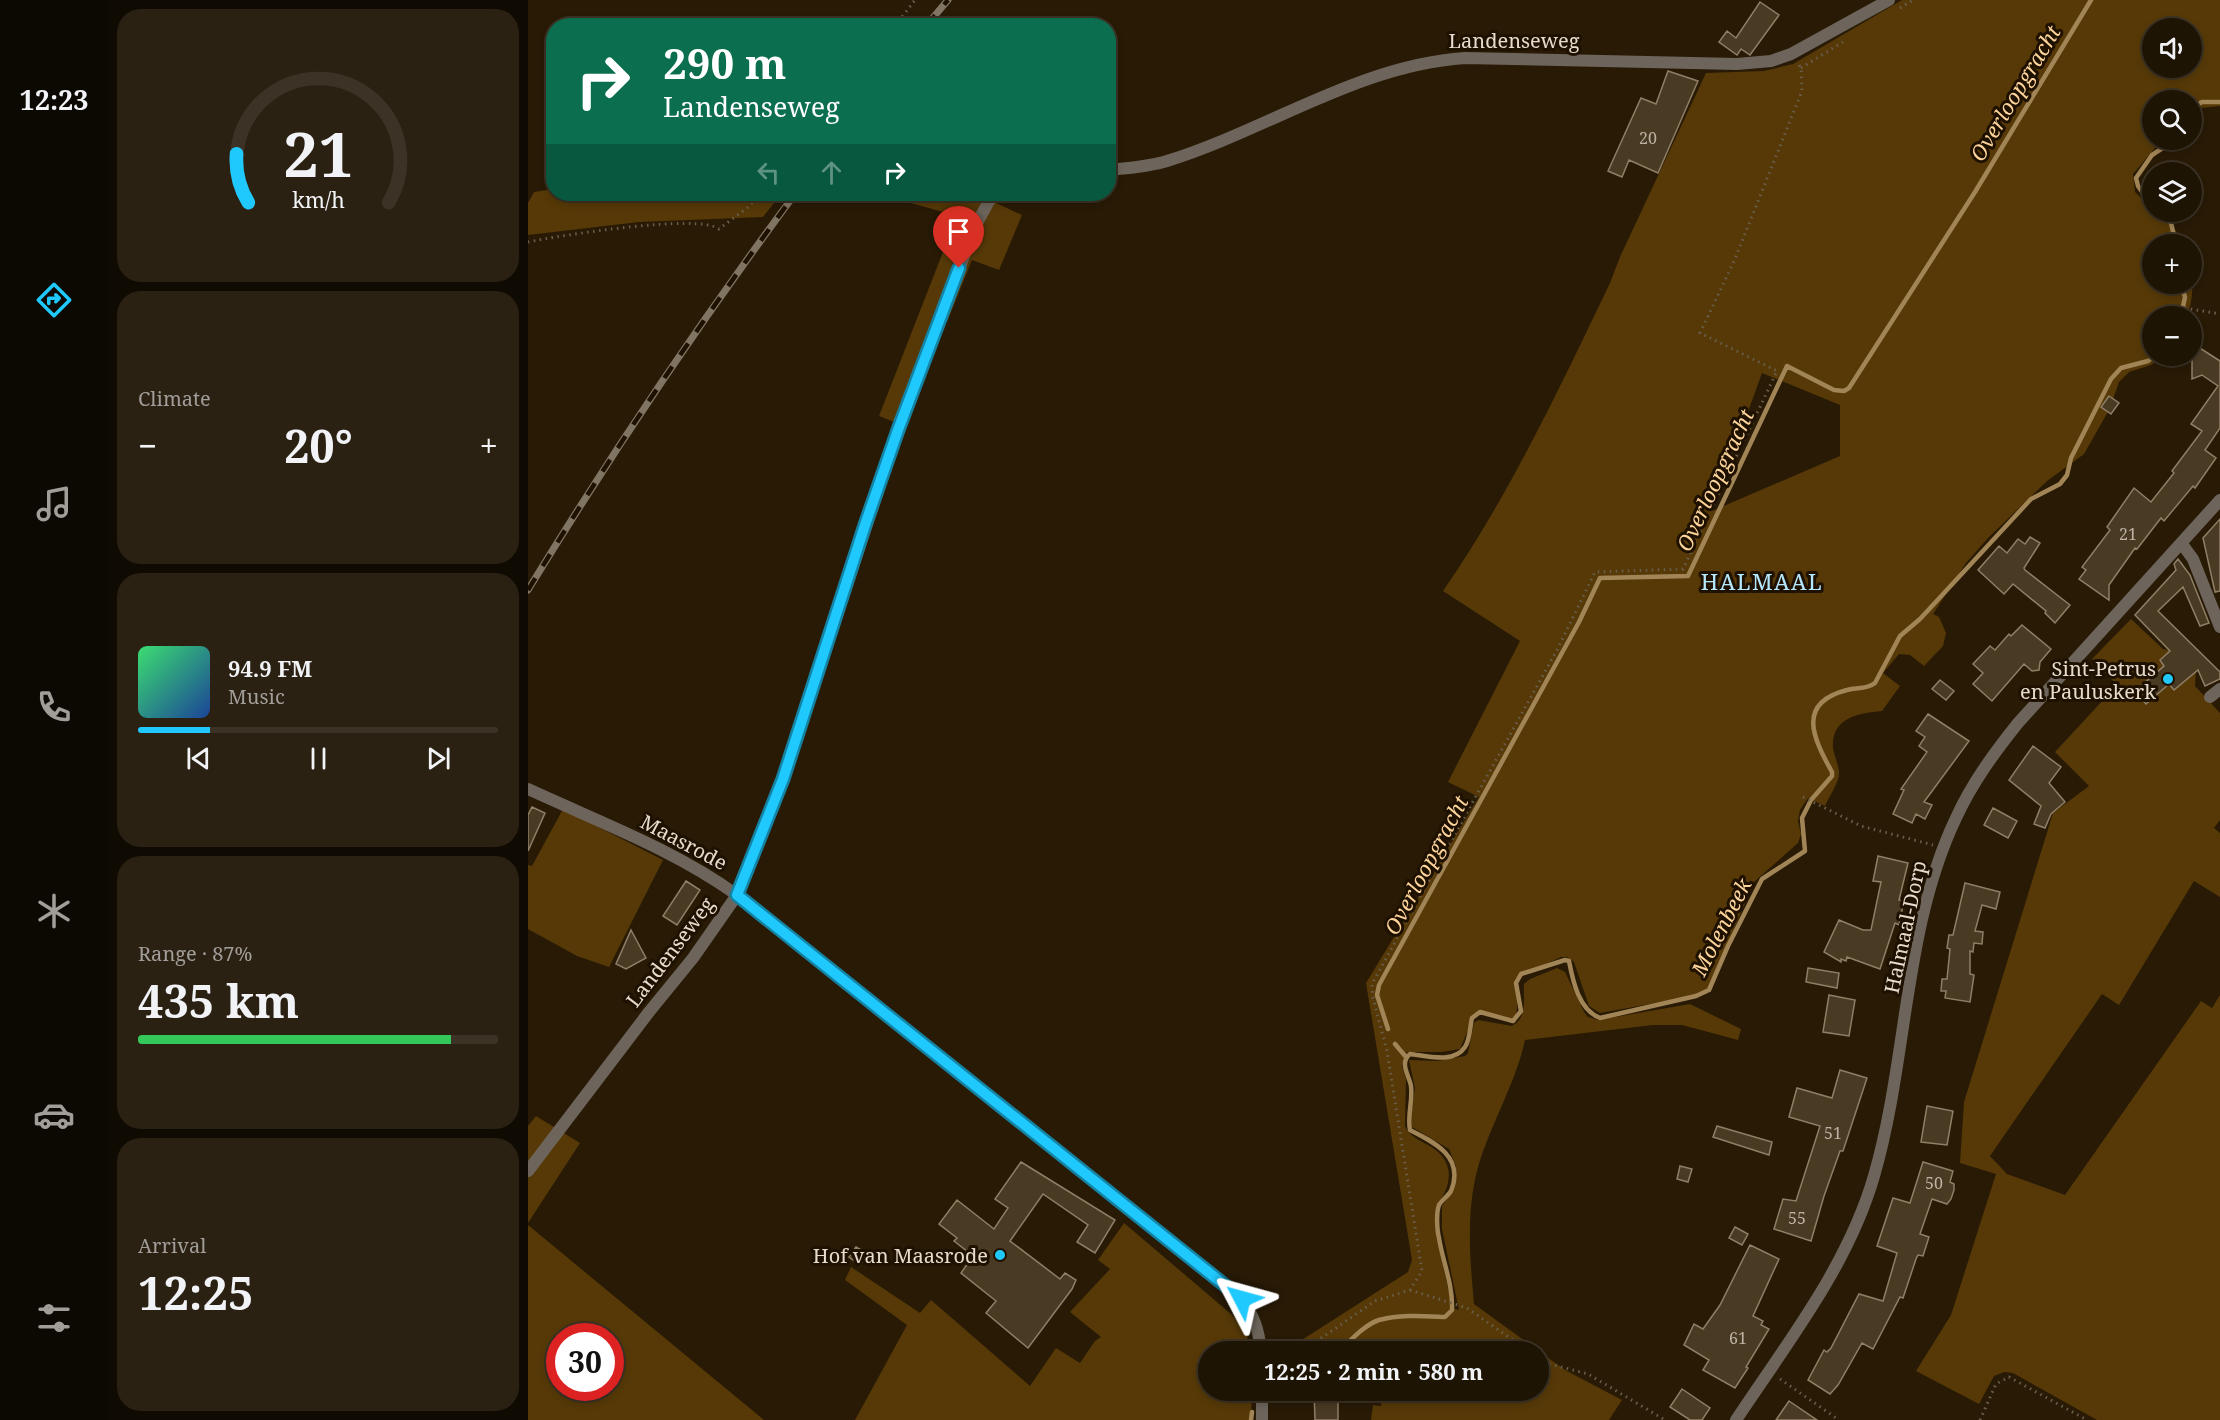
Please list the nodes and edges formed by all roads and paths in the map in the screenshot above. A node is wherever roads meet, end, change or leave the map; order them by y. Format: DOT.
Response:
graph roads {
  1 [pos="915,0"];
  2 [pos="1889,0"];
  3 [pos="901,18"];
  4 [pos="1801,68"];
  5 [pos="1116,169"];
  6 [pos="754,201"];
  7 [pos="988,201"];
  8 [pos="528,242"];
  9 [pos="2202,311"];
  10 [pos="2220,314"];
  11 [pos="2220,500"];
  12 [pos="2181,544"];
  13 [pos="2220,627"];
  14 [pos="528,789"];
  15 [pos="1805,798"];
  16 [pos="1944,848"];
  17 [pos="737,895"];
  18 [pos="528,1171"];
  19 [pos="1410,1290"];
  20 [pos="1260,1341"];
  21 [pos="1317,1341"];
  22 [pos="1514,1341"];
  23 [pos="1549,1364"];
  24 [pos="1768,1371"];
  25 [pos="1262,1401"];
  26 [pos="1262,1420"];
  27 [pos="1665,1420"];
  28 [pos="1736,1420"];
  29 [pos="1839,1420"];
  30 [pos="1980,1420"];
  31 [pos="2087,1420"];
  1 -- 3 [label="path"];
  2 -- 5 [label="street, Landenseweg"];
  4 -- 19 [label="path"];
  6 -- 8 [label="path"];
  7 -- 17 [label="street, Landenseweg"];
  9 -- 10 [label="path"];
  11 -- 12 [label="street, Halmaal-Dorp"];
  12 -- 13 [label="street"];
  12 -- 16 [label="street, Halmaal-Dorp"];
  14 -- 17 [label="street, Maasrode"];
  15 -- 16 [label="path"];
  16 -- 24 [label="street, Halmaal-Dorp"];
  17 -- 18 [label="street, Landenseweg"];
  17 -- 20 [label="street, Maasrode"];
  19 -- 21 [label="path"];
  19 -- 22 [label="path"];
  23 -- 27 [label="path"];
  24 -- 28 [label="street, Halmaal-Dorp"];
  24 -- 29 [label="path"];
  25 -- 26 [label="street"];
  30 -- 31 [label="path"];
}
